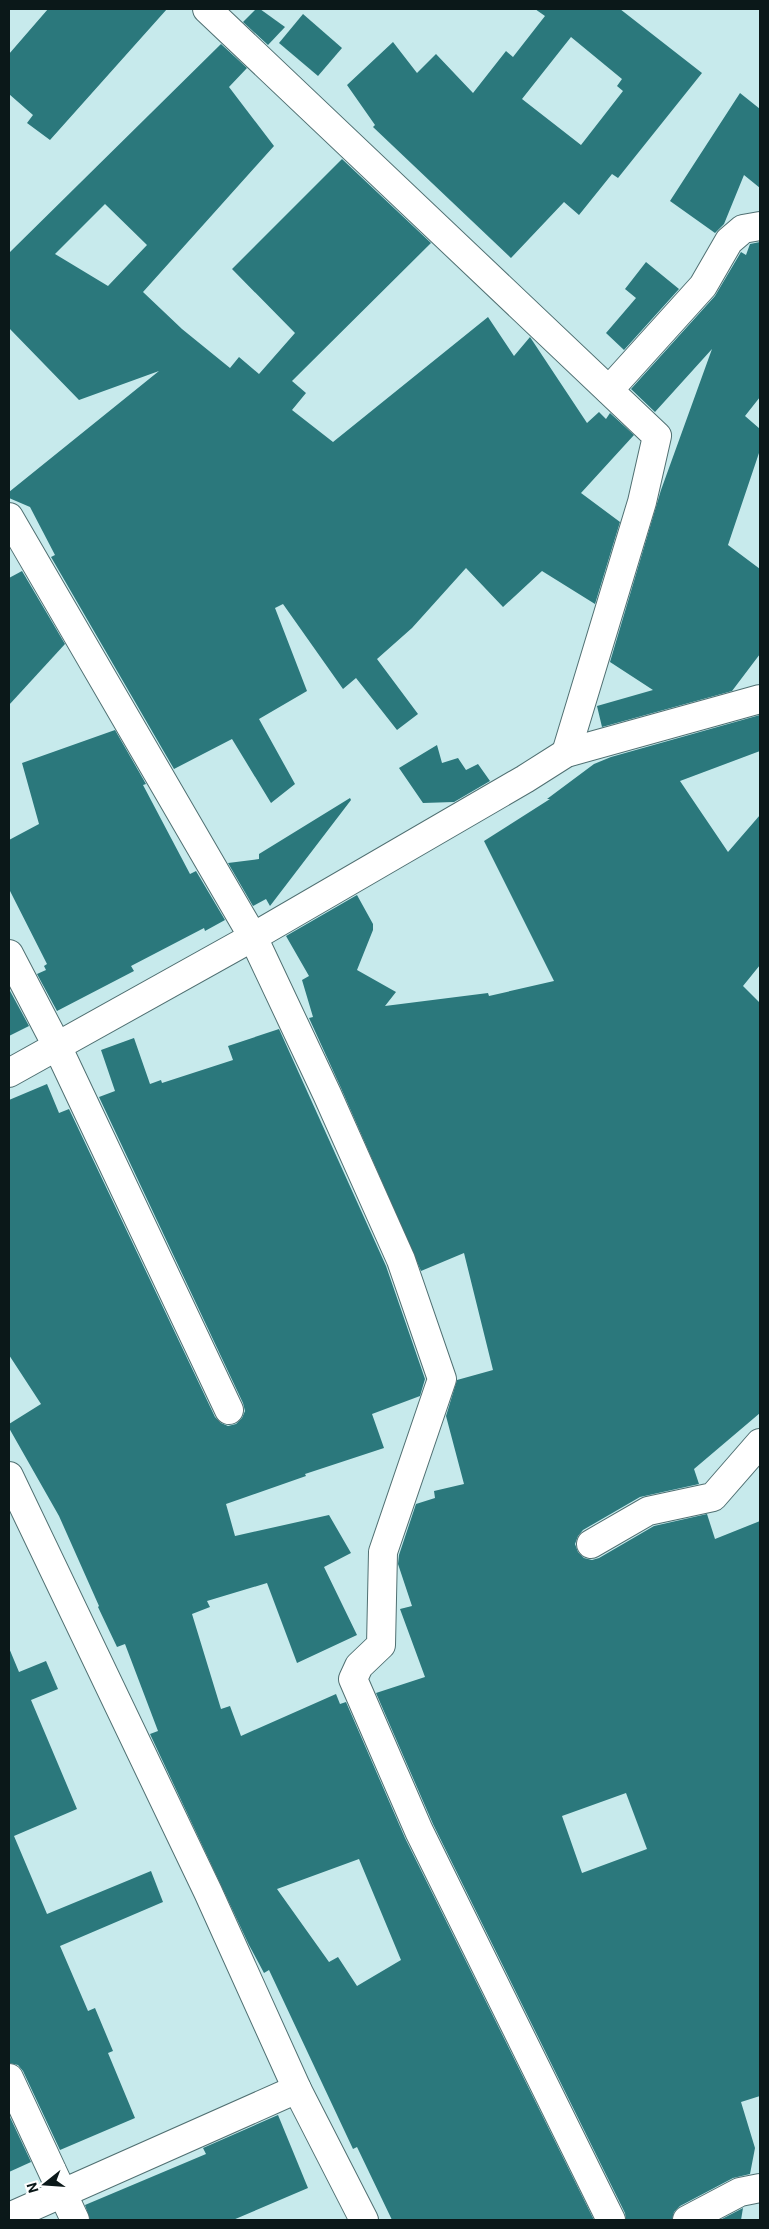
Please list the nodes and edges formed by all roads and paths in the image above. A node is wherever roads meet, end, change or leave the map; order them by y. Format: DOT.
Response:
graph roads {
  1 [pos="207,9"];
  2 [pos="760,226"];
  3 [pos="609,390"];
  4 [pos="9,517"];
  5 [pos="760,699"];
  6 [pos="566,753"];
  7 [pos="253,937"];
  8 [pos="9,954"];
  9 [pos="57,1046"];
  10 [pos="9,1073"];
  11 [pos="229,1410"];
  12 [pos="760,1443"];
  13 [pos="9,1476"];
  14 [pos="591,1544"];
  15 [pos="9,2078"];
  16 [pos="297,2089"];
  17 [pos="760,2188"];
  18 [pos="63,2194"];
  19 [pos="9,2217"];
  20 [pos="75,2220"];
  21 [pos="364,2220"];
  22 [pos="610,2220"];
  23 [pos="687,2220"];
  1 -- 3 [label="street"];
  2 -- 3 [label="street"];
  3 -- 6 [label="street"];
  4 -- 7 [label="street"];
  5 -- 6 [label="street"];
  6 -- 7 [label="street"];
  7 -- 9 [label="street"];
  7 -- 22 [label="street"];
  8 -- 9 [label="street"];
  9 -- 10 [label="street"];
  9 -- 11 [label="street"];
  12 -- 14 [label="street"];
  13 -- 16 [label="street"];
  15 -- 18 [label="street"];
  16 -- 18 [label="street"];
  16 -- 21 [label="street"];
  17 -- 23 [label="street"];
  18 -- 19 [label="street"];
  18 -- 20 [label="street"];
}
